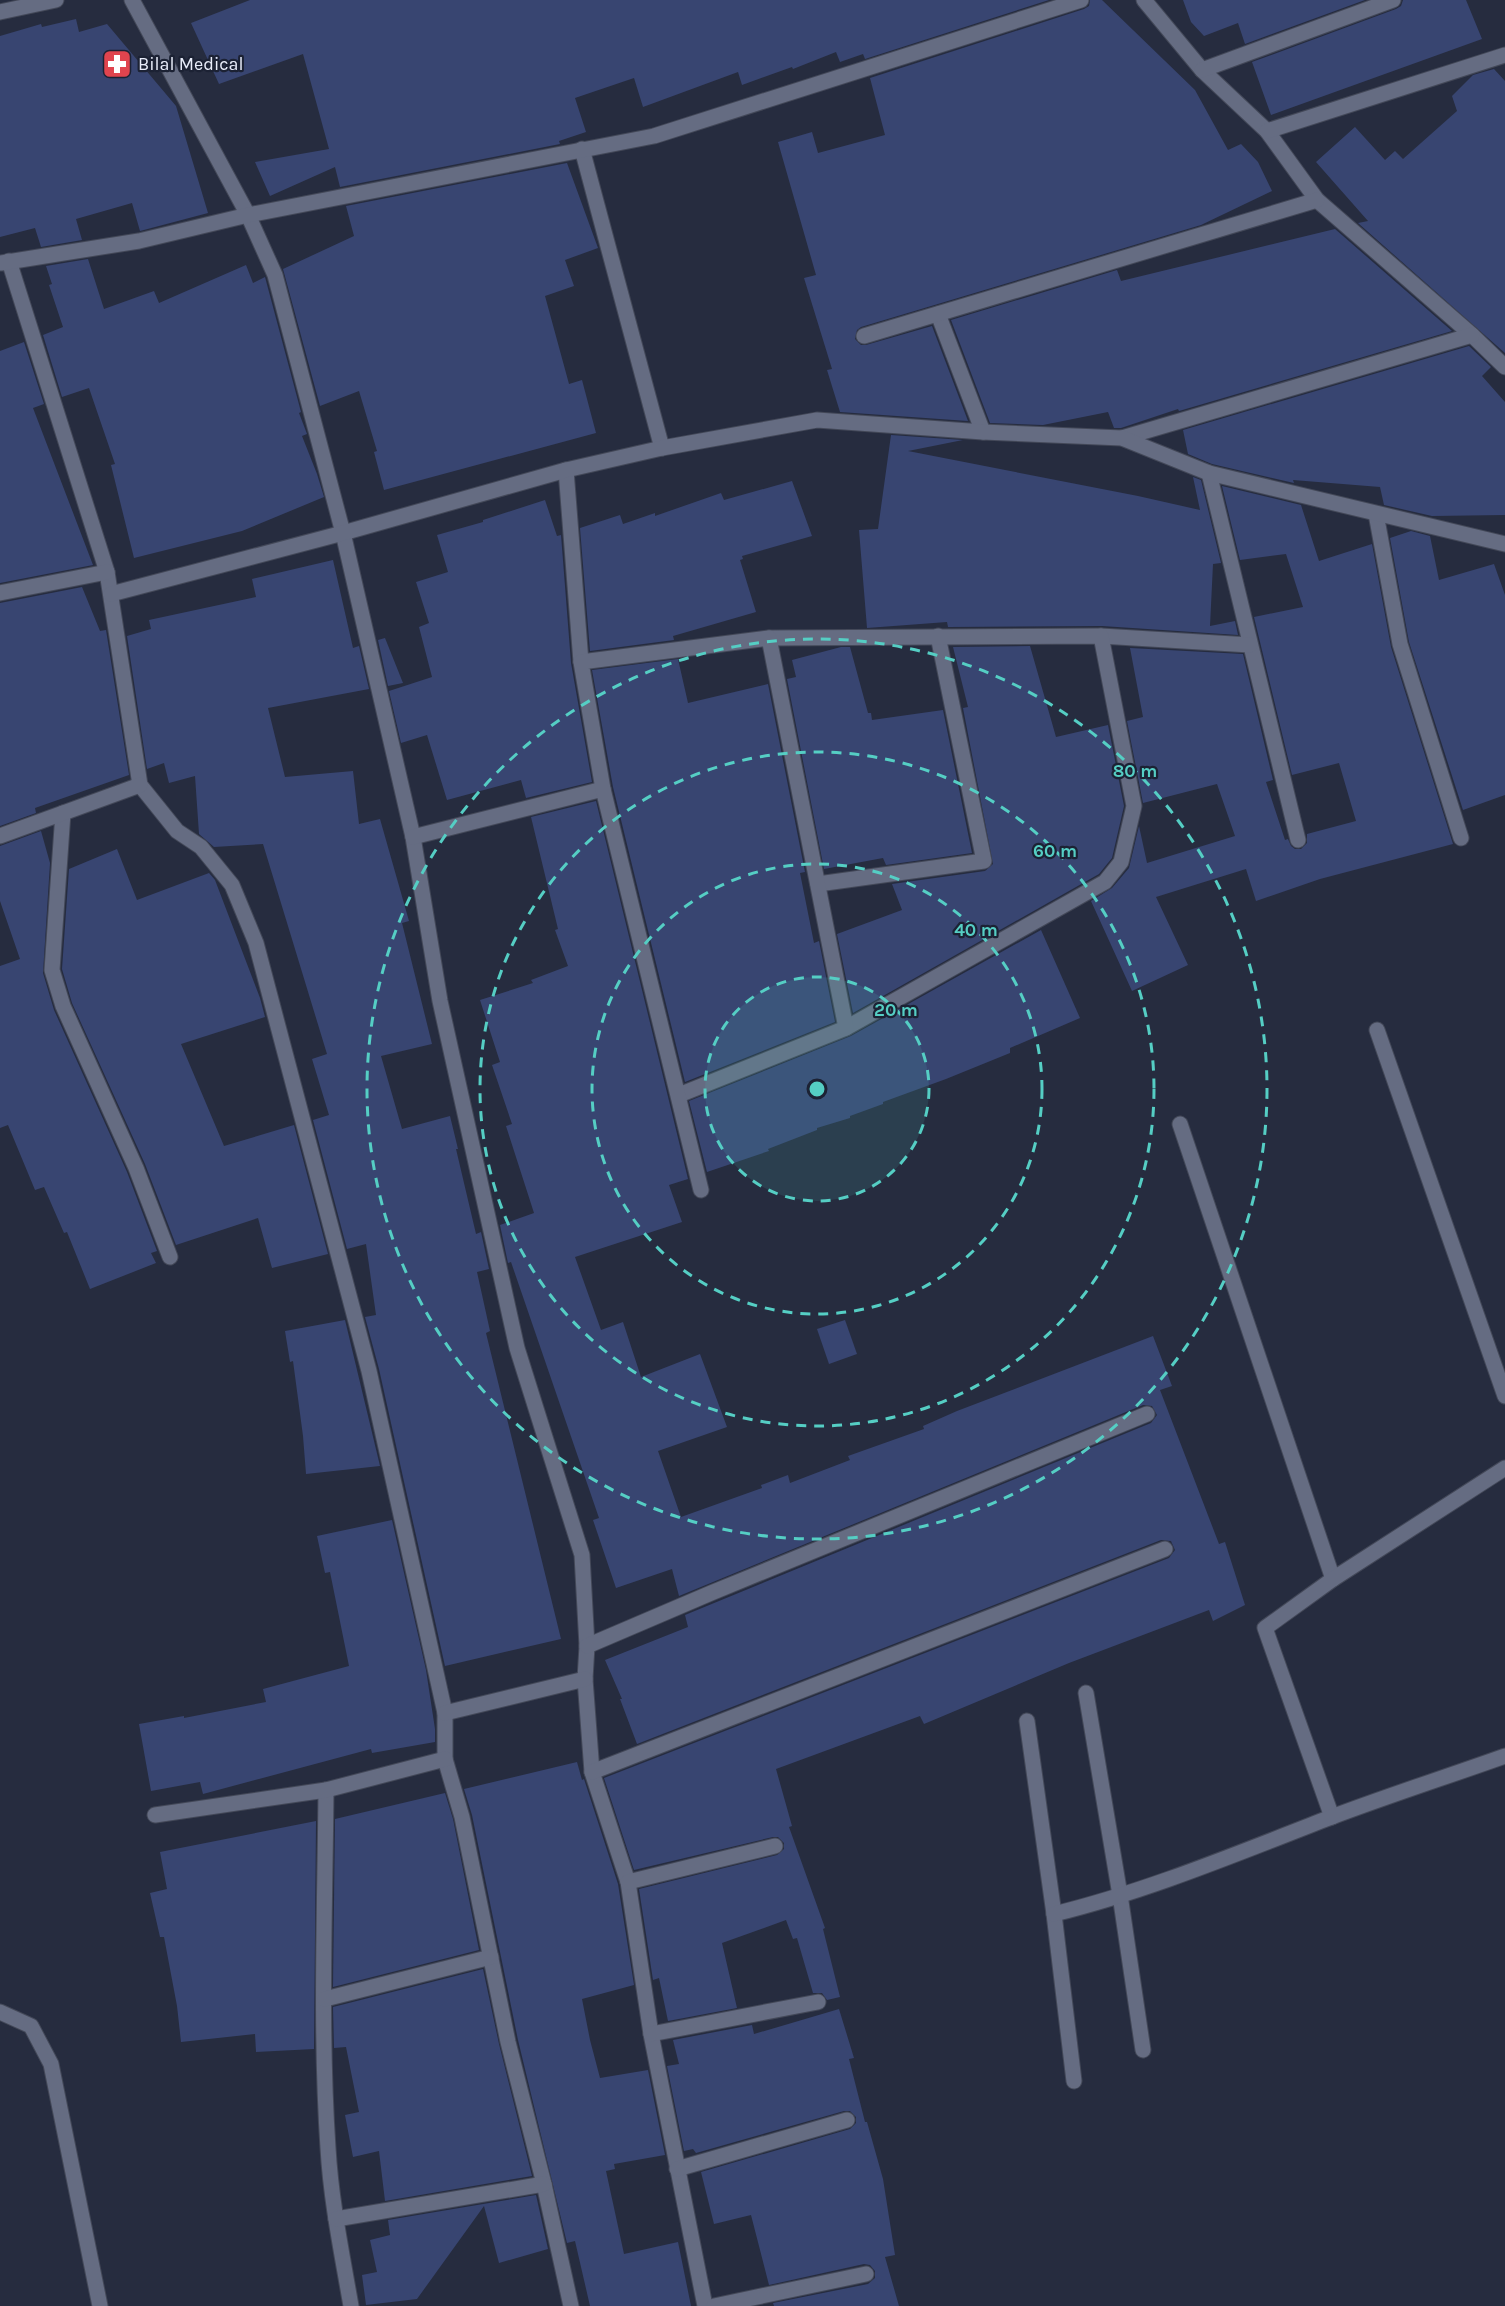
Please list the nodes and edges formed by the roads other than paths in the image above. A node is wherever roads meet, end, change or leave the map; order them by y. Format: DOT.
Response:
graph roads {
  1 [pos="56,0"];
  2 [pos="132,0"];
  3 [pos="1081,0"];
  4 [pos="1144,0"];
  5 [pos="1393,0"];
  6 [pos="0,12"];
  7 [pos="1505,55"];
  8 [pos="1202,70"];
  9 [pos="1267,131"];
  10 [pos="582,149"];
  11 [pos="1317,200"];
  12 [pos="248,215"];
  13 [pos="4,263"];
  14 [pos="938,314"];
  15 [pos="1472,335"];
  16 [pos="864,336"];
  17 [pos="1505,367"];
  18 [pos="983,432"];
  19 [pos="1122,438"];
  20 [pos="662,448"];
  21 [pos="566,470"];
  22 [pos="1209,473"];
  23 [pos="1376,514"];
  24 [pos="343,533"];
  25 [pos="1505,544"];
  26 [pos="107,572"];
  27 [pos="0,593"];
  28 [pos="111,594"];
  29 [pos="938,636"];
  30 [pos="1101,636"];
  31 [pos="769,638"];
  32 [pos="1250,645"];
  33 [pos="581,662"];
  34 [pos="140,785"];
  35 [pos="603,789"];
  36 [pos="63,813"];
  37 [pos="0,836"];
  38 [pos="413,837"];
  39 [pos="1461,838"];
  40 [pos="1298,840"];
  41 [pos="818,884"];
  42 [pos="846,1028"];
  43 [pos="1377,1030"];
  44 [pos="679,1095"];
  45 [pos="1180,1124"];
  46 [pos="701,1190"];
  47 [pos="170,1257"];
  48 [pos="1502,1373"];
  49 [pos="1505,1396"];
  50 [pos="1146,1414"];
  51 [pos="1505,1467"];
  52 [pos="1165,1549"];
  53 [pos="1333,1579"];
  54 [pos="587,1646"];
  55 [pos="585,1679"];
  56 [pos="1086,1693"];
  57 [pos="444,1713"];
  58 [pos="1027,1721"];
  59 [pos="1505,1756"];
  60 [pos="445,1759"];
  61 [pos="592,1772"];
  62 [pos="326,1790"];
  63 [pos="155,1815"];
  64 [pos="1332,1817"];
  65 [pos="775,1846"];
  66 [pos="628,1882"];
  67 [pos="1120,1895"];
  68 [pos="1054,1914"];
  69 [pos="491,1957"];
  70 [pos="325,1999"];
  71 [pos="818,2002"];
  72 [pos="0,2012"];
  73 [pos="651,2034"];
  74 [pos="1143,2050"];
  75 [pos="1074,2081"];
  76 [pos="847,2121"];
  77 [pos="677,2169"];
  78 [pos="544,2184"];
  79 [pos="336,2219"];
  80 [pos="866,2274"];
  81 [pos="100,2306"];
  82 [pos="351,2306"];
  83 [pos="572,2306"];
  84 [pos="705,2306"];
  85 [pos="714,2306"];
  1 -- 6 [label="street"];
  2 -- 12 [label="street"];
  3 -- 10 [label="street"];
  4 -- 8 [label="street"];
  5 -- 8 [label="street"];
  7 -- 9 [label="street"];
  8 -- 9 [label="street"];
  9 -- 11 [label="street"];
  10 -- 12 [label="street"];
  10 -- 20 [label="street"];
  11 -- 14 [label="street"];
  11 -- 15 [label="street"];
  12 -- 13 [label="street"];
  12 -- 24 [label="street"];
  13 -- 26 [label="street"];
  14 -- 16 [label="street"];
  14 -- 18 [label="street"];
  15 -- 17 [label="street"];
  15 -- 19 [label="street"];
  18 -- 19 [label="street"];
  18 -- 20 [label="street"];
  19 -- 22 [label="street"];
  20 -- 21 [label="street"];
  21 -- 24 [label="street"];
  21 -- 33 [label="street"];
  22 -- 23 [label="street"];
  22 -- 32 [label="street"];
  23 -- 25 [label="street"];
  23 -- 39 [label="street"];
  24 -- 28 [label="street"];
  24 -- 38 [label="street"];
  26 -- 27 [label="street"];
  26 -- 28 [label="street"];
  28 -- 34 [label="street"];
  29 -- 30 [label="street"];
  29 -- 31 [label="street"];
  29 -- 41 [label="street"];
  30 -- 32 [label="street"];
  30 -- 42 [label="street"];
  31 -- 33 [label="street"];
  31 -- 41 [label="street"];
  32 -- 40 [label="street"];
  33 -- 35 [label="street"];
  34 -- 36 [label="street"];
  34 -- 57 [label="street"];
  35 -- 38 [label="street"];
  35 -- 44 [label="street"];
  36 -- 37 [label="street"];
  36 -- 47 [label="street"];
  38 -- 54 [label="street"];
  41 -- 42 [label="street"];
  42 -- 44 [label="street"];
  43 -- 48 [label="street"];
  44 -- 46 [label="street"];
  45 -- 53 [label="street"];
  48 -- 49 [label="street"];
  50 -- 54 [label="street"];
  51 -- 53 [label="street"];
  52 -- 61 [label="street"];
  53 -- 64 [label="street"];
  54 -- 55 [label="street"];
  55 -- 57 [label="street"];
  55 -- 61 [label="street"];
  56 -- 67 [label="street"];
  57 -- 60 [label="street"];
  58 -- 68 [label="street"];
  59 -- 64 [label="street"];
  60 -- 62 [label="street"];
  60 -- 69 [label="street"];
  61 -- 66 [label="street"];
  62 -- 63 [label="street"];
  62 -- 70 [label="street"];
  64 -- 67 [label="street"];
  65 -- 66 [label="street"];
  66 -- 73 [label="street"];
  67 -- 68 [label="street"];
  67 -- 74 [label="street"];
  68 -- 75 [label="street"];
  69 -- 70 [label="street"];
  69 -- 78 [label="street"];
  70 -- 79 [label="street"];
  71 -- 73 [label="street"];
  72 -- 81 [label="street"];
  73 -- 77 [label="street"];
  76 -- 77 [label="street"];
  77 -- 84 [label="street"];
  78 -- 79 [label="street"];
  78 -- 83 [label="street"];
  79 -- 82 [label="street"];
  80 -- 85 [label="street"];
}
